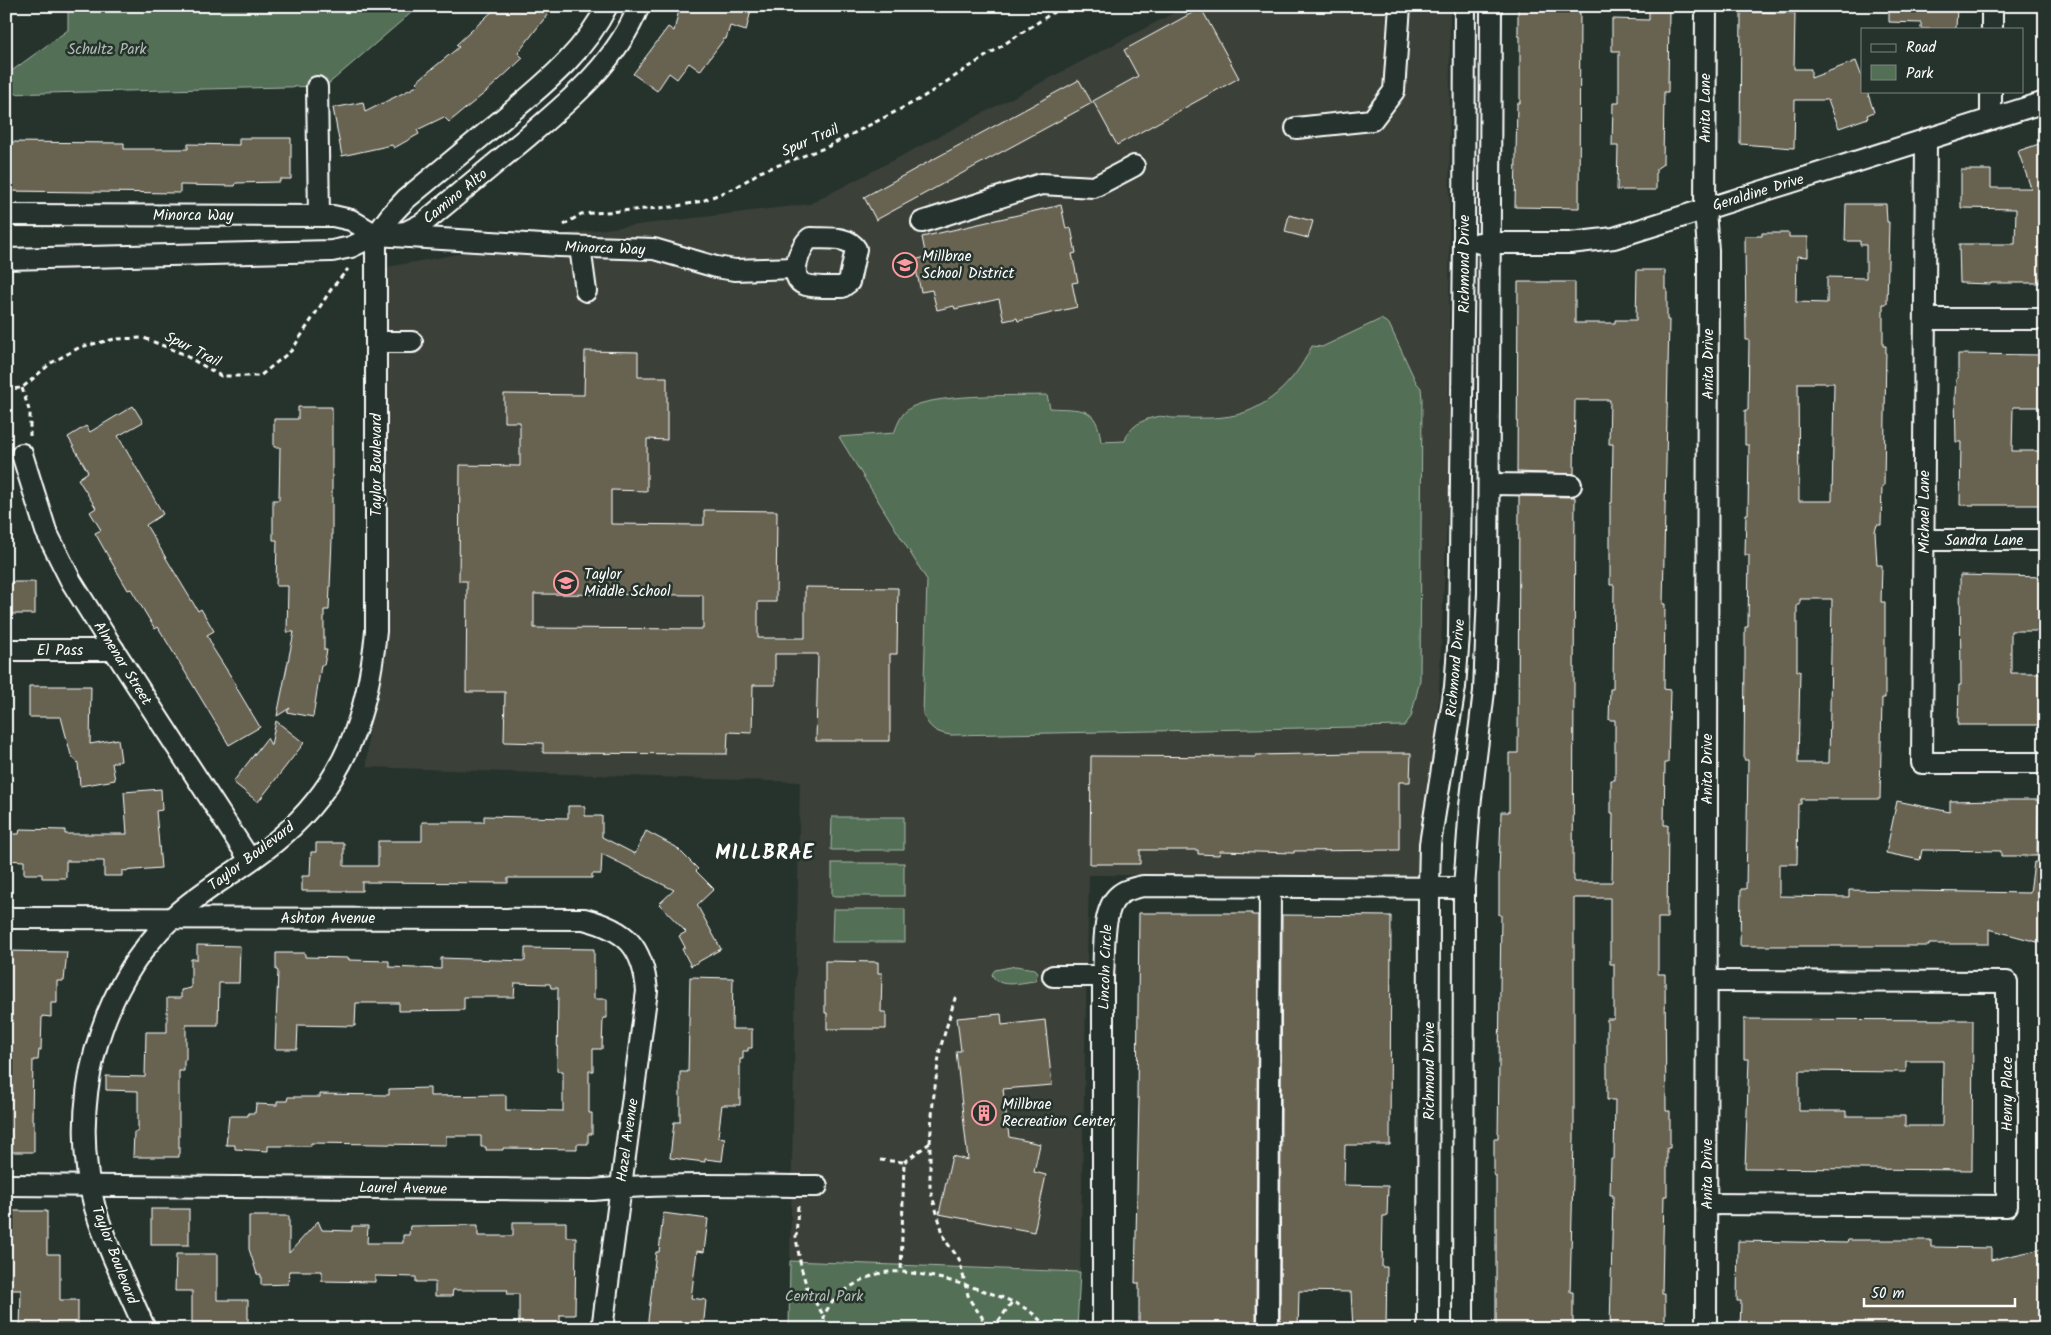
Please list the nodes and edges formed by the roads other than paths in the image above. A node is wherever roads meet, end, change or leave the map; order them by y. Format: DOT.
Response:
graph roads {
  1 [pos="608,6"];
  2 [pos="640,6"];
  3 [pos="1400,6"];
  4 [pos="1465,6"];
  5 [pos="1491,6"];
  6 [pos="1706,6"];
  7 [pos="1992,6"];
  8 [pos="1992,28"];
  9 [pos="317,87"];
  10 [pos="1991,92"];
  11 [pos="2045,102"];
  12 [pos="1991,119"];
  13 [pos="1296,128"];
  14 [pos="1926,140"];
  15 [pos="1134,166"];
  16 [pos="1705,209"];
  17 [pos="6,215"];
  18 [pos="319,215"];
  19 [pos="922,222"];
  20 [pos="376,235"];
  21 [pos="1464,243"];
  22 [pos="1491,244"];
  23 [pos="580,247"];
  24 [pos="6,259"];
  25 [pos="795,268"];
  26 [pos="586,291"];
  27 [pos="1925,319"];
  28 [pos="2045,320"];
  29 [pos="376,342"];
  30 [pos="412,342"];
  31 [pos="22,454"];
  32 [pos="1488,484"];
  33 [pos="1571,485"];
  34 [pos="1924,540"];
  35 [pos="2045,540"];
  36 [pos="6,650"];
  37 [pos="114,650"];
  38 [pos="2045,763"];
  39 [pos="250,860"];
  40 [pos="1270,887"];
  41 [pos="1429,888"];
  42 [pos="1464,888"];
  43 [pos="6,918"];
  44 [pos="172,918"];
  45 [pos="638,952"];
  46 [pos="1053,976"];
  47 [pos="1104,976"];
  48 [pos="1707,981"];
  49 [pos="6,1185"];
  50 [pos="90,1185"];
  51 [pos="808,1186"];
  52 [pos="620,1187"];
  53 [pos="1706,1204"];
  54 [pos="145,1329"];
  55 [pos="602,1329"];
  56 [pos="1103,1329"];
  57 [pos="1268,1329"];
  58 [pos="1428,1329"];
  59 [pos="1463,1329"];
  60 [pos="1706,1329"];
  1 -- 20 [label="street, Camino Alto"];
  2 -- 20 [label="street, Camino Alto"];
  3 -- 13 [label="street"];
  4 -- 21 [label="street, Richmond Drive"];
  5 -- 22 [label="street, Richmond Drive"];
  6 -- 16 [label="street, Anita Lane"];
  7 -- 8 [label="street"];
  9 -- 18 [label="street"];
  10 -- 12 [label="street"];
  11 -- 12 [label="street, Geraldine Drive"];
  12 -- 14 [label="street, Geraldine Drive"];
  14 -- 16 [label="street, Geraldine Drive"];
  14 -- 27 [label="street, Michael Lane"];
  15 -- 19 [label="street"];
  16 -- 22 [label="street, Geraldine Drive"];
  16 -- 48 [label="street, Anita Drive"];
  17 -- 18 [label="street, Minorca Way"];
  18 -- 20 [label="street, Minorca Way"];
  20 -- 23 [label="street, Minorca Way"];
  20 -- 24 [label="street, Minorca Way"];
  20 -- 29 [label="street, Taylor Boulevard"];
  21 -- 22 [label="street, Geraldine Drive"];
  21 -- 41 [label="street, Richmond Drive"];
  22 -- 32 [label="street, Richmond Drive"];
  23 -- 25 [label="street, Minorca Way"];
  23 -- 26 [label="street"];
  27 -- 28 [label="street"];
  27 -- 34 [label="street, Michael Lane"];
  29 -- 30 [label="street"];
  29 -- 39 [label="street, Taylor Boulevard"];
  31 -- 37 [label="street, Almenar Street"];
  32 -- 33 [label="street"];
  32 -- 42 [label="street, Richmond Drive"];
  34 -- 35 [label="street, Sandra Lane"];
  34 -- 38 [label="street, Michael Lane"];
  36 -- 37 [label="street, El Pass"];
  37 -- 39 [label="street, Almenar Street"];
  39 -- 44 [label="street, Taylor Boulevard"];
  40 -- 41 [label="street, Lincoln Circle"];
  40 -- 47 [label="street, Lincoln Circle"];
  40 -- 57 [label="street"];
  41 -- 42 [label="street, Lincoln Circle"];
  41 -- 58 [label="street, Richmond Drive"];
  42 -- 59 [label="street, Richmond Drive"];
  43 -- 44 [label="street, Ashton Avenue"];
  44 -- 45 [label="street, Ashton Avenue"];
  44 -- 50 [label="street, Taylor Boulevard"];
  45 -- 52 [label="street, Hazel Avenue"];
  46 -- 47 [label="street"];
  47 -- 56 [label="street, Lincoln Circle"];
  48 -- 53 [label="street, Anita Drive"];
  48 -- 53 [label="street, Henry Place"];
  49 -- 50 [label="street, Laurel Avenue"];
  50 -- 52 [label="street, Laurel Avenue"];
  50 -- 54 [label="street, Taylor Boulevard"];
  51 -- 52 [label="street, Laurel Avenue"];
  52 -- 55 [label="street, Hazel Avenue"];
  53 -- 60 [label="street, Anita Drive"];
}
